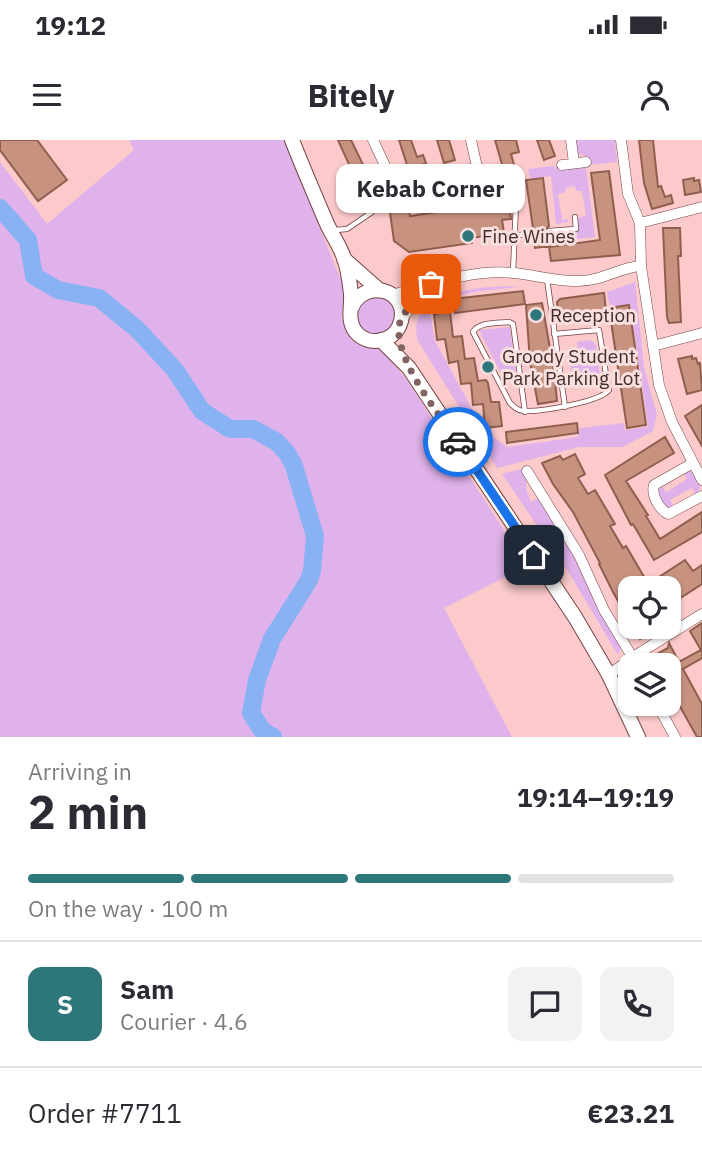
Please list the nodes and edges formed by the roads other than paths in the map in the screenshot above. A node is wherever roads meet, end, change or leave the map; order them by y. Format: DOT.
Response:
graph roads {
  1 [pos="292,140"];
  2 [pos="373,140"];
  3 [pos="471,140"];
  4 [pos="571,140"];
  5 [pos="621,140"];
  6 [pos="586,162"];
  7 [pos="574,163"];
  8 [pos="562,165"];
  9 [pos="477,167"];
  10 [pos="393,172"];
  11 [pos="444,190"];
  12 [pos="702,207"];
  13 [pos="372,212"];
  14 [pos="575,217"];
  15 [pos="640,223"];
  16 [pos="328,226"];
  17 [pos="549,231"];
  18 [pos="533,233"];
  19 [pos="513,236"];
  20 [pos="344,258"];
  21 [pos="641,266"];
  22 [pos="513,273"];
  23 [pos="547,278"];
  24 [pos="431,284"];
  25 [pos="378,289"];
  26 [pos="392,295"];
  27 [pos="351,309"];
  28 [pos="399,324"];
  29 [pos="702,333"];
  30 [pos="554,334"];
  31 [pos="381,340"];
  32 [pos="653,346"];
  33 [pos="409,368"];
  34 [pos="565,407"];
  35 [pos="525,412"];
  36 [pos="693,463"];
  37 [pos="527,471"];
  38 [pos="702,480"];
  39 [pos="702,496"];
  40 [pos="702,614"];
  41 [pos="630,653"];
  42 [pos="646,653"];
  43 [pos="618,670"];
  44 [pos="609,675"];
  45 [pos="664,716"];
  46 [pos="638,737"];
  47 [pos="675,737"];
  1 -- 16 [label="street"];
  2 -- 10 [label="street"];
  3 -- 9 [label="street"];
  4 -- 7 [label="street"];
  5 -- 15 [label="street"];
  6 -- 7 [label="street"];
  7 -- 8 [label="street"];
  11 -- 19 [label="lane"];
  12 -- 15 [label="street"];
  13 -- 16 [label="lane"];
  14 -- 17 [label="lane"];
  15 -- 21 [label="street"];
  16 -- 20 [label="street"];
  18 -- 19 [label="lane"];
  19 -- 22 [label="lane"];
  20 -- 25 [label="street"];
  20 -- 27 [label="street"];
  21 -- 23 [label="street"];
  21 -- 32 [label="street"];
  22 -- 23 [label="street"];
  22 -- 24 [label="street"];
  23 -- 30 [label="lane"];
  24 -- 26 [label="street"];
  24 -- 28 [label="street"];
  25 -- 26 [label="street"];
  25 -- 27 [label="street"];
  26 -- 28 [label="street"];
  27 -- 31 [label="street"];
  28 -- 31 [label="street"];
  28 -- 33 [label="street"];
  29 -- 32 [label="street"];
  30 -- 34 [label="lane"];
  30 -- 34 [label="lane"];
  31 -- 33 [label="street"];
  32 -- 36 [label="street"];
  33 -- 44 [label="street"];
  34 -- 35 [label="lane"];
  35 -- 35 [label="lane"];
  36 -- 38 [label="street"];
  36 -- 39 [label="street"];
  37 -- 41 [label="street"];
  40 -- 42 [label="street"];
  43 -- 44 [label="street"];
  44 -- 46 [label="street"];
  45 -- 47 [label="street"];
}
